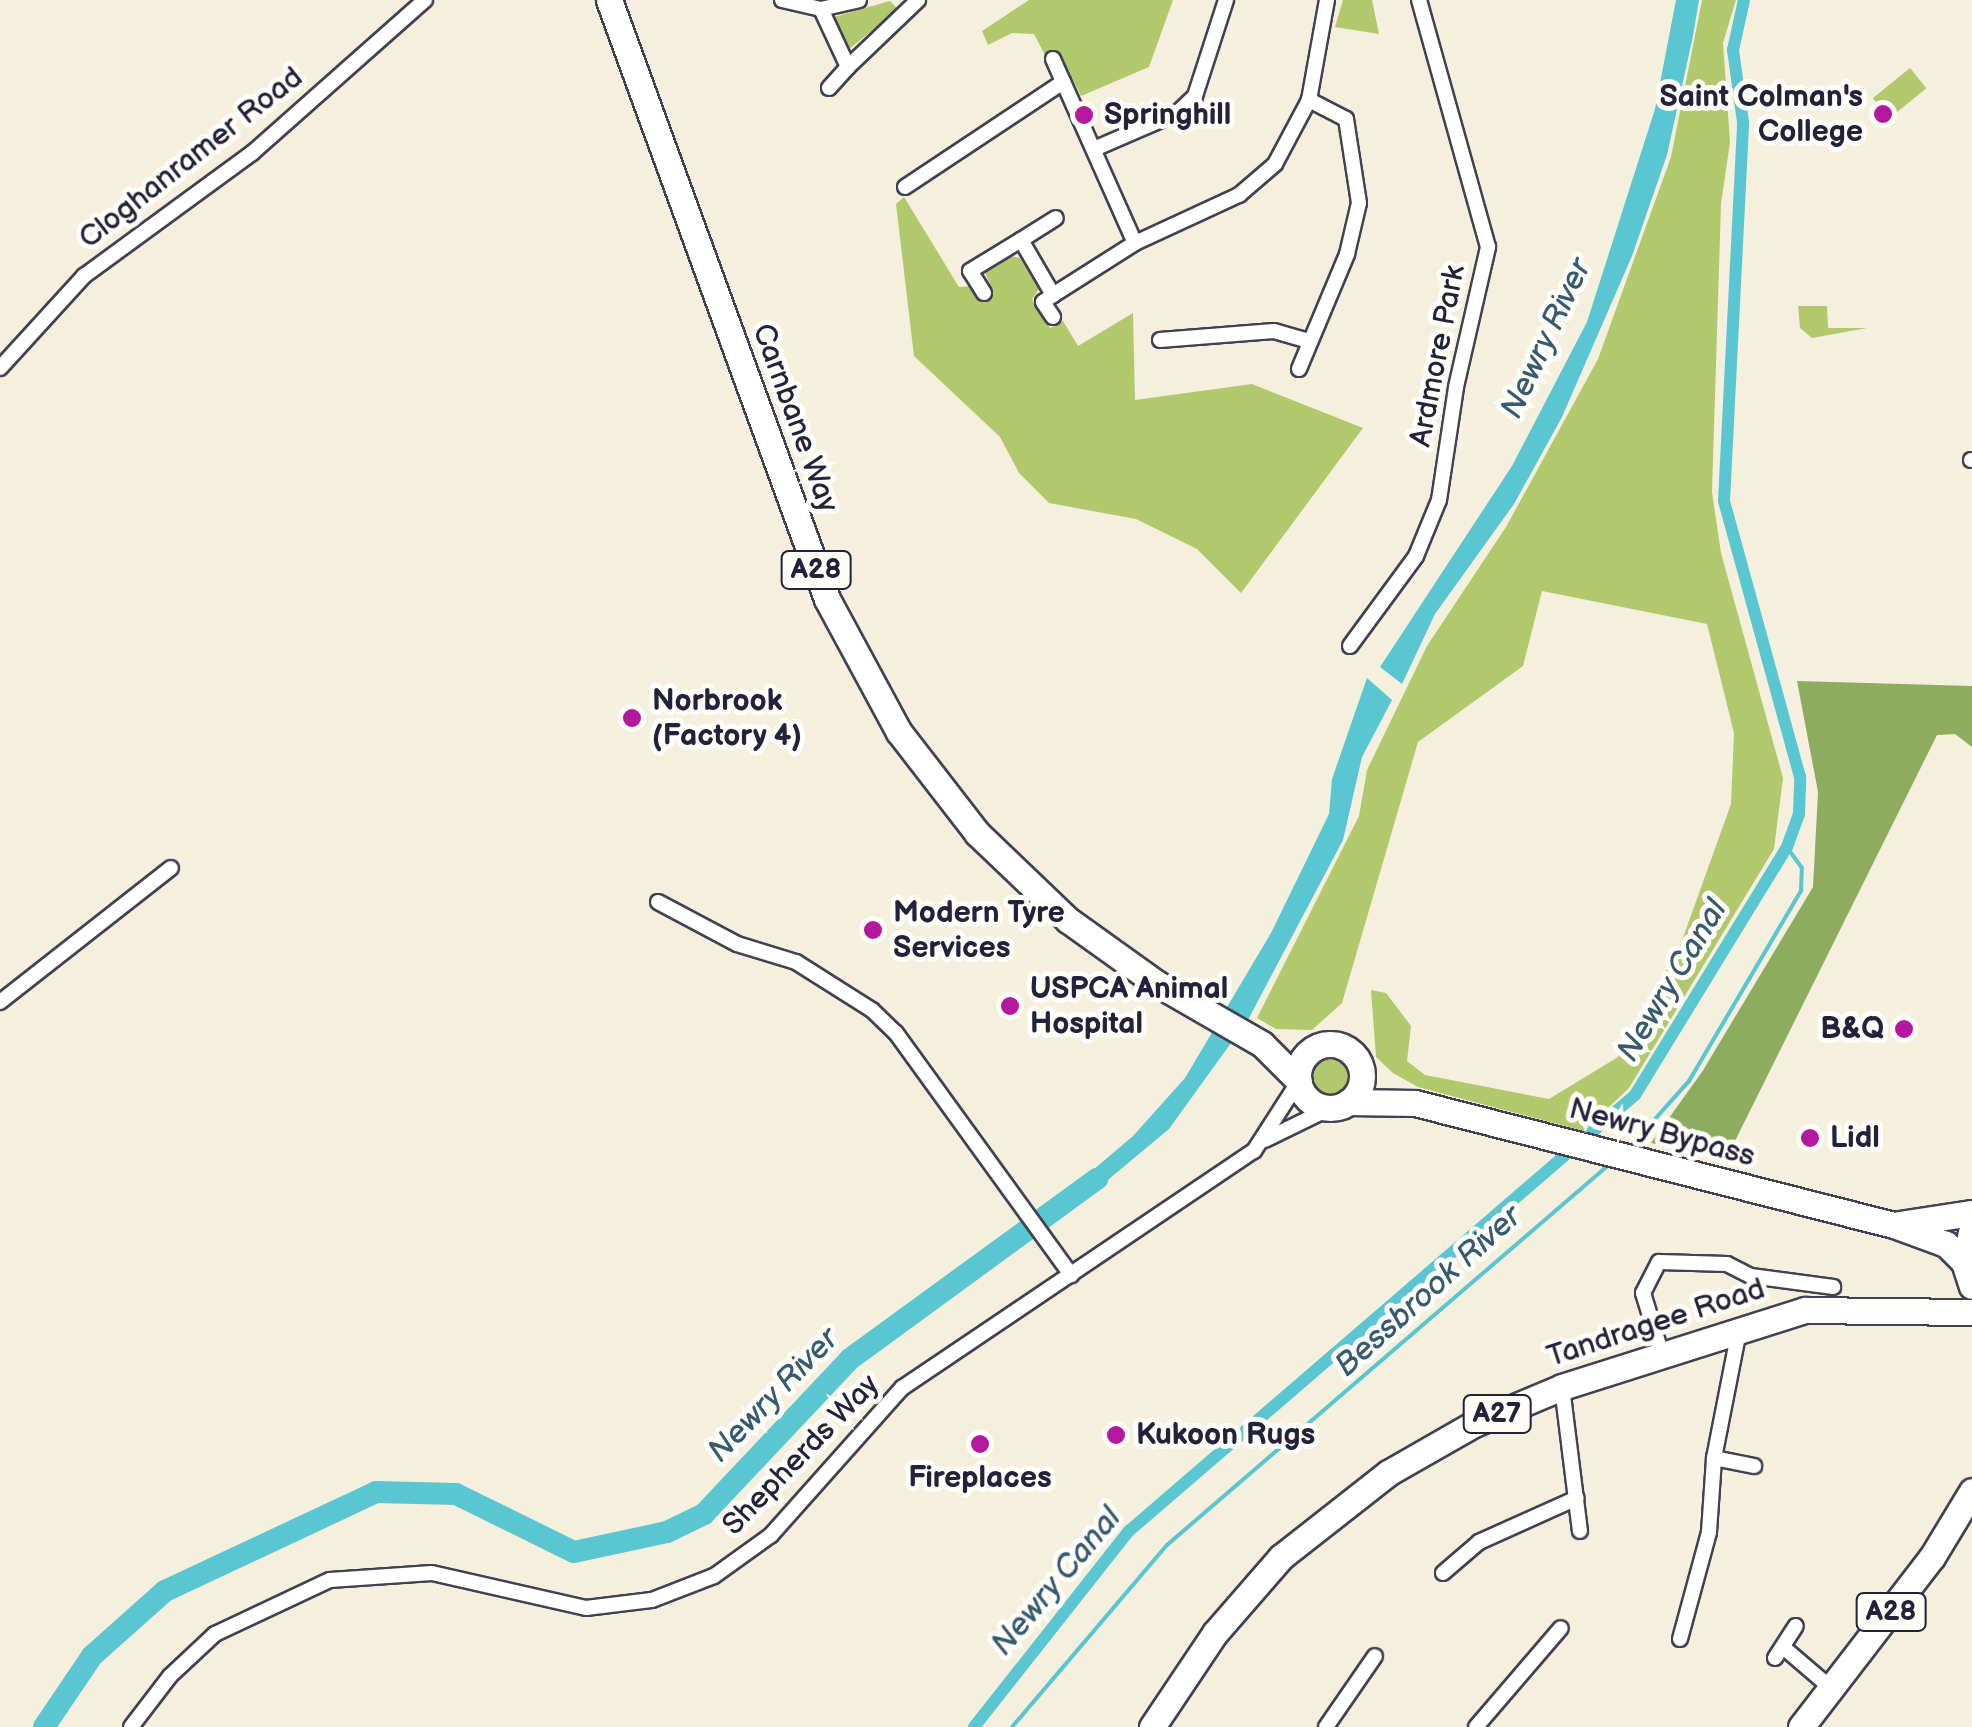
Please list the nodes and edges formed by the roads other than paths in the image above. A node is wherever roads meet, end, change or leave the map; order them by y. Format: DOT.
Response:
graph roads {
  1 [pos="425,0"];
  2 [pos="609,0"];
  3 [pos="782,0"];
  4 [pos="858,0"];
  5 [pos="918,0"];
  6 [pos="1226,0"];
  7 [pos="1328,0"];
  8 [pos="1419,0"];
  9 [pos="821,9"];
  10 [pos="1053,59"];
  11 [pos="848,67"];
  12 [pos="1063,82"];
  13 [pos="829,88"];
  14 [pos="1309,100"];
  15 [pos="1094,149"];
  16 [pos="905,187"];
  17 [pos="1056,218"];
  18 [pos="1020,240"];
  19 [pos="1135,242"];
  20 [pos="984,293"];
  21 [pos="1053,295"];
  22 [pos="1053,318"];
  23 [pos="1160,340"];
  24 [pos="1310,341"];
  25 [pos="0,368"];
  26 [pos="1299,369"];
  27 [pos="1350,646"];
  28 [pos="171,868"];
  29 [pos="658,902"];
  30 [pos="0,1002"];
  31 [pos="1256,1040"];
  32 [pos="1316,1047"];
  33 [pos="1361,1068"];
  34 [pos="1299,1081"];
  35 [pos="1415,1102"];
  36 [pos="1339,1105"];
  37 [pos="1264,1141"];
  38 [pos="1972,1212"];
  39 [pos="1894,1225"];
  40 [pos="1972,1228"];
  41 [pos="1071,1275"];
  42 [pos="1969,1278"];
  43 [pos="1833,1287"];
  44 [pos="1962,1312"];
  45 [pos="1739,1330"];
  46 [pos="1662,1355"];
  47 [pos="1562,1387"];
  48 [pos="1714,1458"];
  49 [pos="1754,1466"];
  50 [pos="1972,1491"];
  51 [pos="1576,1498"];
  52 [pos="1580,1532"];
  53 [pos="1443,1573"];
  54 [pos="1796,1626"];
  55 [pos="1561,1628"];
  56 [pos="1680,1640"];
  57 [pos="1375,1656"];
  58 [pos="1832,1689"];
  59 [pos="131,1727"];
  60 [pos="1152,1727"];
  61 [pos="1326,1727"];
  62 [pos="1476,1727"];
  63 [pos="1801,1727"];
  1 -- 25 [label="street, Cloghanramer Road"];
  2 -- 31 [label="highway, Carnbane Way / A28"];
  3 -- 9 [label="street"];
  4 -- 9 [label="street"];
  5 -- 11 [label="street"];
  6 -- 15 [label="street"];
  7 -- 14 [label="street"];
  8 -- 27 [label="street, Ardmore Park"];
  9 -- 11 [label="street"];
  10 -- 12 [label="street"];
  11 -- 13 [label="street"];
  12 -- 15 [label="street"];
  12 -- 16 [label="street"];
  14 -- 19 [label="street"];
  14 -- 24 [label="street"];
  15 -- 19 [label="street"];
  17 -- 18 [label="street"];
  18 -- 20 [label="street"];
  18 -- 21 [label="street"];
  19 -- 21 [label="street"];
  21 -- 22 [label="street"];
  23 -- 24 [label="street"];
  24 -- 26 [label="street"];
  28 -- 30 [label="street"];
  29 -- 41 [label="street"];
  31 -- 32 [label="highway"];
  31 -- 34 [label="highway"];
  32 -- 33 [label="highway"];
  32 -- 34 [label="highway"];
  33 -- 35 [label="highway"];
  33 -- 36 [label="highway"];
  34 -- 36 [label="highway"];
  34 -- 37 [label="street, Shepherds Way"];
  35 -- 36 [label="highway"];
  35 -- 39 [label="highway, Newry Bypass"];
  36 -- 37 [label="street, Shepherds Way"];
  37 -- 41 [label="street, Shepherds Way"];
  38 -- 39 [label="highway"];
  39 -- 42 [label="highway, Newry Bypass"];
  40 -- 42 [label="highway"];
  41 -- 59 [label="street, Shepherds Way"];
  42 -- 44 [label="highway, Tandragee Road / A27"];
  43 -- 46 [label="street"];
  44 -- 45 [label="highway, Tandragee Road / A27"];
  45 -- 46 [label="highway, Tandragee Road / A27"];
  45 -- 48 [label="street"];
  46 -- 47 [label="highway, Tandragee Road / A27"];
  47 -- 51 [label="street"];
  47 -- 60 [label="highway, Tandragee Road / A27"];
  48 -- 49 [label="street"];
  48 -- 56 [label="street"];
  50 -- 58 [label="highway, A28"];
  51 -- 52 [label="street"];
  51 -- 53 [label="street"];
  54 -- 58 [label="street"];
  55 -- 62 [label="street"];
  57 -- 61 [label="street"];
  58 -- 63 [label="highway, A28"];
}
